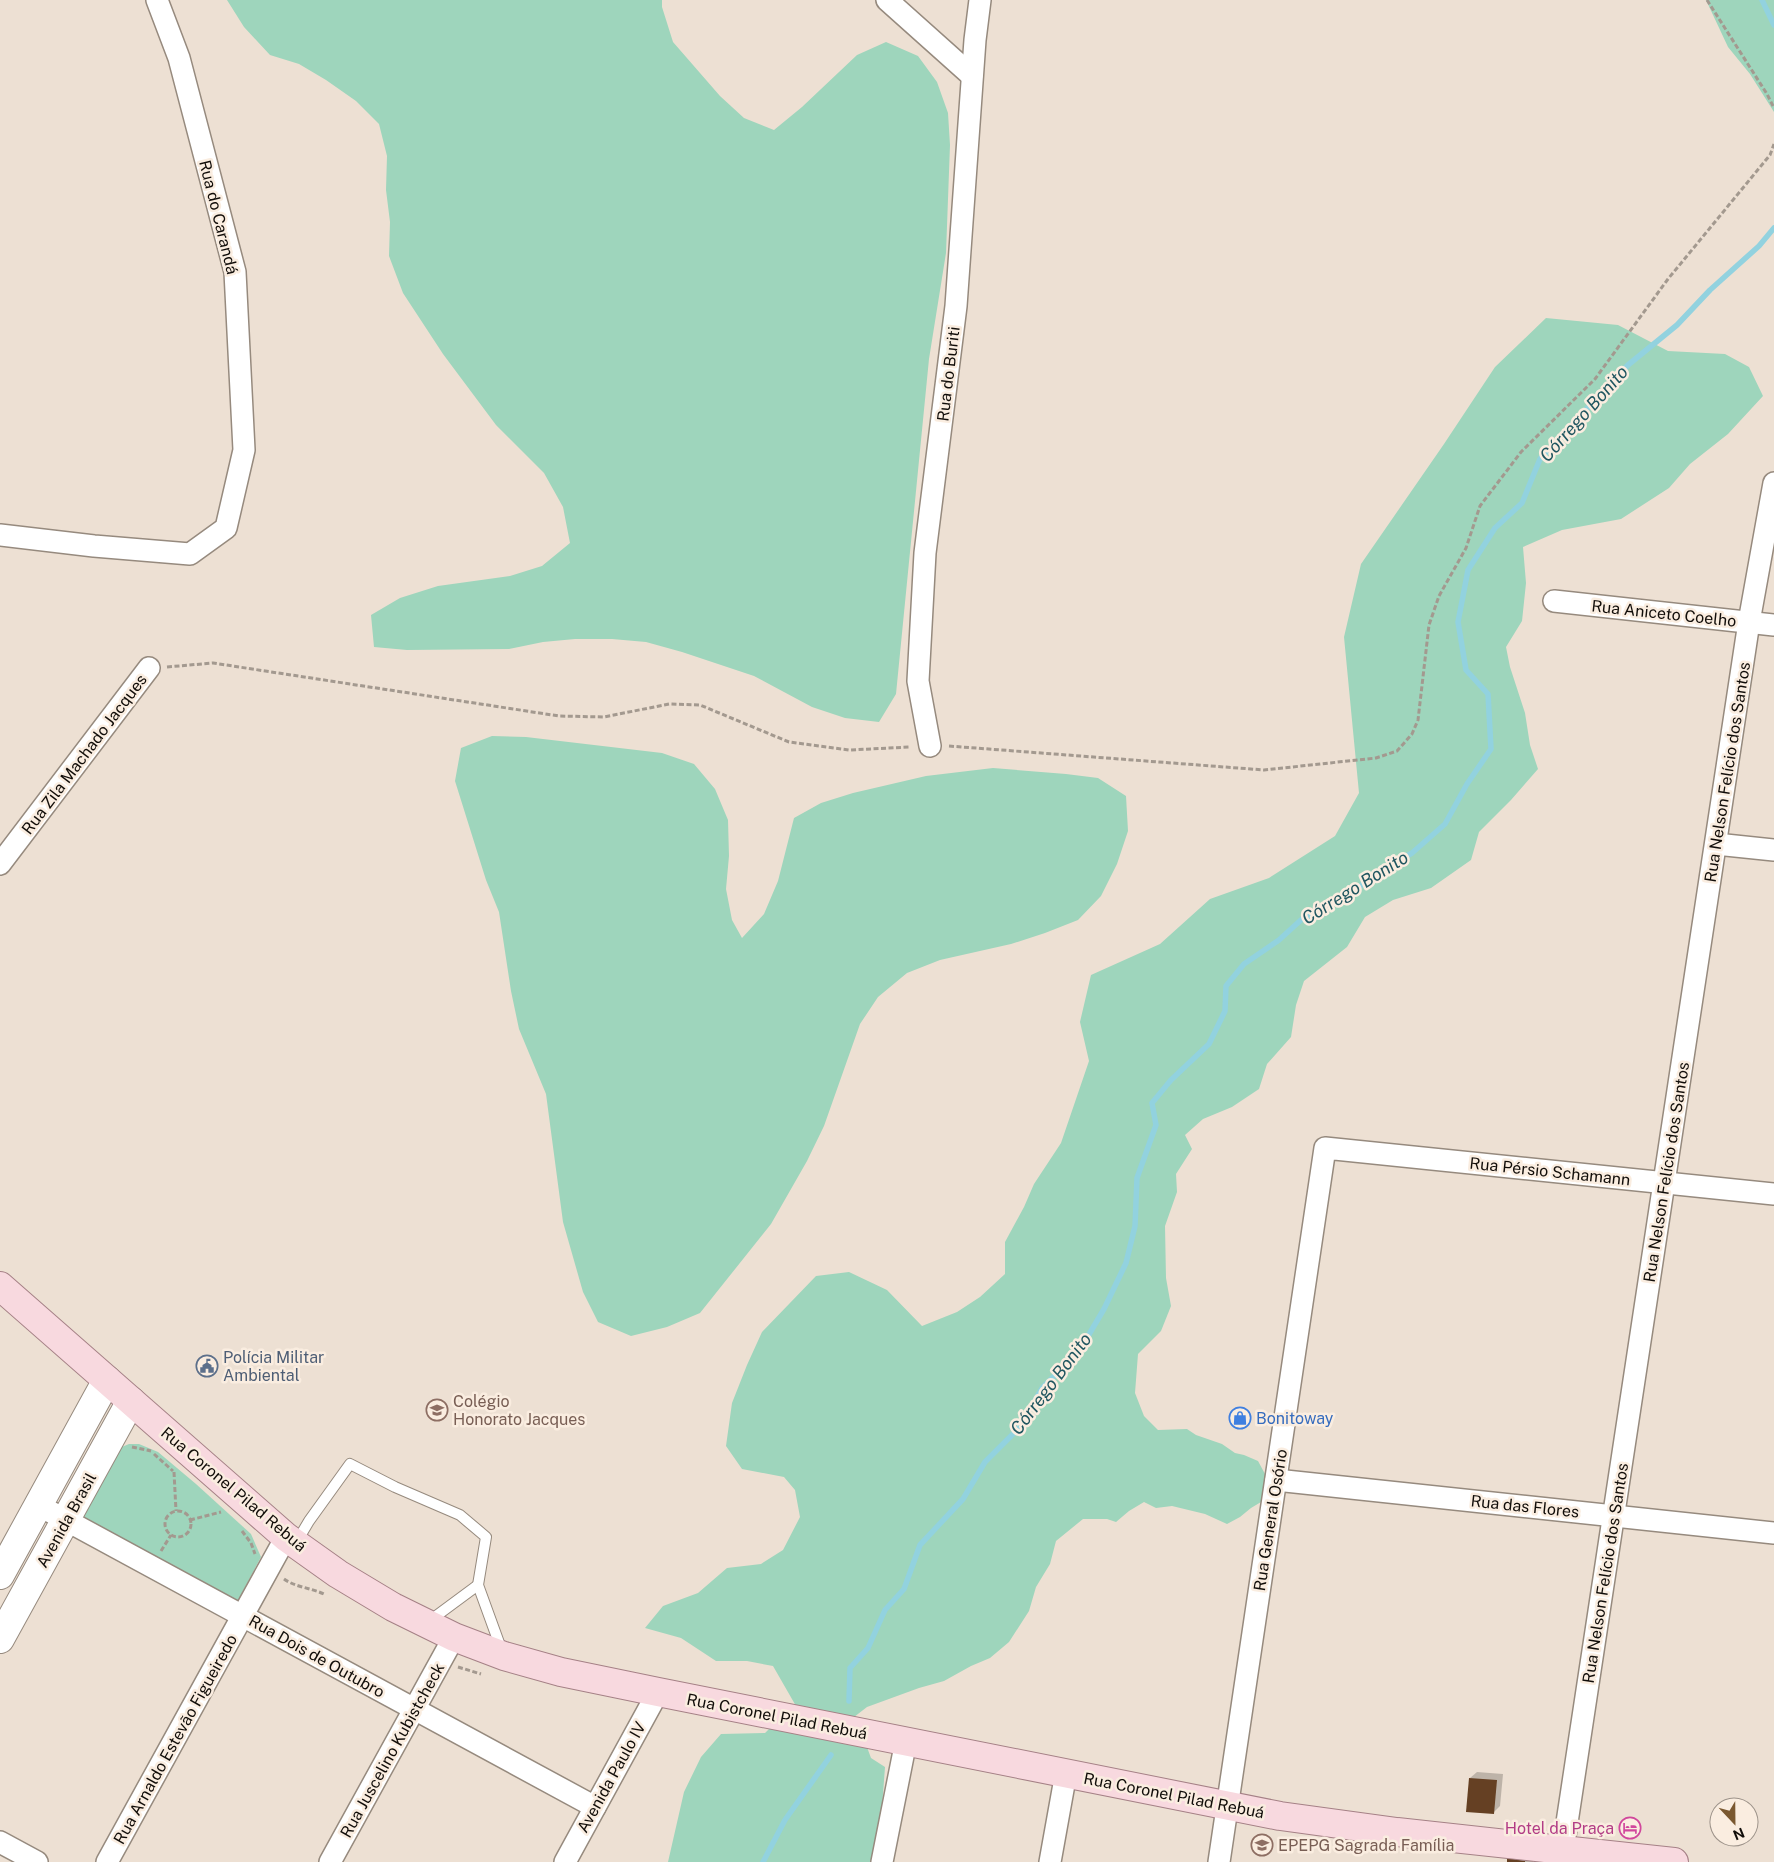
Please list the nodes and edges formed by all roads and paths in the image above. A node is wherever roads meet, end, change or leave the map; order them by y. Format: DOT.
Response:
graph roads {
  1 [pos="158,0"];
  2 [pos="887,0"];
  3 [pos="980,0"];
  4 [pos="1707,0"];
  5 [pos="972,76"];
  6 [pos="1774,108"];
  7 [pos="1774,144"];
  8 [pos="1774,483"];
  9 [pos="0,535"];
  10 [pos="1554,601"];
  11 [pos="1749,622"];
  12 [pos="1774,625"];
  13 [pos="149,668"];
  14 [pos="930,746"];
  15 [pos="1716,844"];
  16 [pos="1774,850"];
  17 [pos="0,864"];
  18 [pos="1326,1148"];
  19 [pos="1664,1183"];
  20 [pos="1774,1194"];
  21 [pos="0,1286"];
  22 [pos="107,1380"];
  23 [pos="131,1401"];
  24 [pos="128,1447"];
  25 [pos="151,1451"];
  26 [pos="174,1472"];
  27 [pos="1276,1480"];
  28 [pos="38,1505"];
  29 [pos="176,1512"];
  30 [pos="221,1512"];
  31 [pos="1614,1516"];
  32 [pos="66,1520"];
  33 [pos="190,1520"];
  34 [pos="1774,1533"];
  35 [pos="171,1535"];
  36 [pos="291,1540"];
  37 [pos="157,1556"];
  38 [pos="0,1575"];
  39 [pos="478,1586"];
  40 [pos="243,1616"];
  41 [pos="426,1624"];
  42 [pos="454,1637"];
  43 [pos="0,1639"];
  44 [pos="504,1656"];
  45 [pos="658,1692"];
  46 [pos="414,1709"];
  47 [pos="906,1741"];
  48 [pos="1066,1773"];
  49 [pos="1227,1805"];
  50 [pos="595,1807"];
  51 [pos="0,1842"];
  52 [pos="1562,1856"];
  53 [pos="37,1862"];
  54 [pos="107,1862"];
  55 [pos="330,1862"];
  56 [pos="565,1862"];
  57 [pos="882,1862"];
  58 [pos="1050,1862"];
  59 [pos="1219,1862"];
  60 [pos="1674,1862"];
  1 -- 9 [label="street, Rua do Carandá"];
  2 -- 5 [label="street"];
  3 -- 5 [label="street, Rua do Buriti"];
  4 -- 6 [label="path"];
  5 -- 14 [label="street, Rua do Buriti"];
  7 -- 14 [label="path"];
  8 -- 11 [label="street, Rua Nelson Felício dos Santos"];
  10 -- 11 [label="street, Rua Aniceto Coelho"];
  11 -- 12 [label="street, Rua Aniceto Coelho"];
  11 -- 15 [label="street, Rua Nelson Felício dos Santos"];
  13 -- 14 [label="path"];
  13 -- 17 [label="street, Rua Zila Machado Jacques"];
  15 -- 16 [label="street"];
  15 -- 19 [label="street, Rua Nelson Felício dos Santos"];
  18 -- 19 [label="street, Rua Pérsio Schamann"];
  18 -- 27 [label="street, Rua General Osório"];
  19 -- 20 [label="street, Rua Pérsio Schamann"];
  19 -- 31 [label="street, Rua Nelson Felício dos Santos"];
  21 -- 22 [label="main road, Rua Coronel Pilad Rebuá"];
  22 -- 23 [label="main road, Rua Coronel Pilad Rebuá"];
  22 -- 28 [label="street, Avenida Brasil"];
  23 -- 32 [label="street, Avenida Brasil"];
  23 -- 36 [label="main road, Rua Coronel Pilad Rebuá"];
  24 -- 25 [label="path"];
  26 -- 29 [label="path"];
  27 -- 31 [label="street, Rua das Flores"];
  27 -- 49 [label="street, Rua General Osório"];
  28 -- 32 [label="street, Rua Dois de Outubro"];
  28 -- 38 [label="street, Avenida Brasil"];
  29 -- 33 [label="path"];
  29 -- 35 [label="path"];
  30 -- 33 [label="path"];
  31 -- 34 [label="street, Rua das Flores"];
  31 -- 52 [label="street, Rua Nelson Felício dos Santos"];
  32 -- 40 [label="street, Rua Dois de Outubro"];
  32 -- 43 [label="street, Avenida Brasil"];
  33 -- 35 [label="path"];
  35 -- 37 [label="path"];
  36 -- 39 [label="lane"];
  36 -- 40 [label="street, Rua Arnaldo Estevão Figueiredo"];
  36 -- 41 [label="main road, Rua Coronel Pilad Rebuá"];
  39 -- 41 [label="lane"];
  39 -- 44 [label="lane"];
  40 -- 46 [label="street, Rua Dois de Outubro"];
  40 -- 54 [label="street, Rua Arnaldo Estevão Figueiredo"];
  41 -- 42 [label="main road, Rua Coronel Pilad Rebuá"];
  42 -- 44 [label="main road, Rua Coronel Pilad Rebuá"];
  42 -- 46 [label="street, Rua Juscelino Kubistcheck"];
  44 -- 45 [label="main road, Rua Coronel Pilad Rebuá"];
  45 -- 47 [label="main road, Rua Coronel Pilad Rebuá"];
  45 -- 50 [label="street, Avenida Paulo IV"];
  46 -- 50 [label="street, Rua Dois de Outubro"];
  46 -- 55 [label="street, Rua Juscelino Kubistcheck"];
  47 -- 48 [label="main road, Rua Coronel Pilad Rebuá"];
  47 -- 57 [label="street"];
  48 -- 49 [label="main road, Rua Coronel Pilad Rebuá"];
  48 -- 58 [label="street"];
  49 -- 52 [label="main road, Rua Coronel Pilad Rebuá"];
  49 -- 59 [label="street, Rua General Osório"];
  50 -- 56 [label="street, Avenida Paulo IV"];
  51 -- 53 [label="street"];
  52 -- 60 [label="main road, Rua Coronel Pilad Rebuá"];
}
